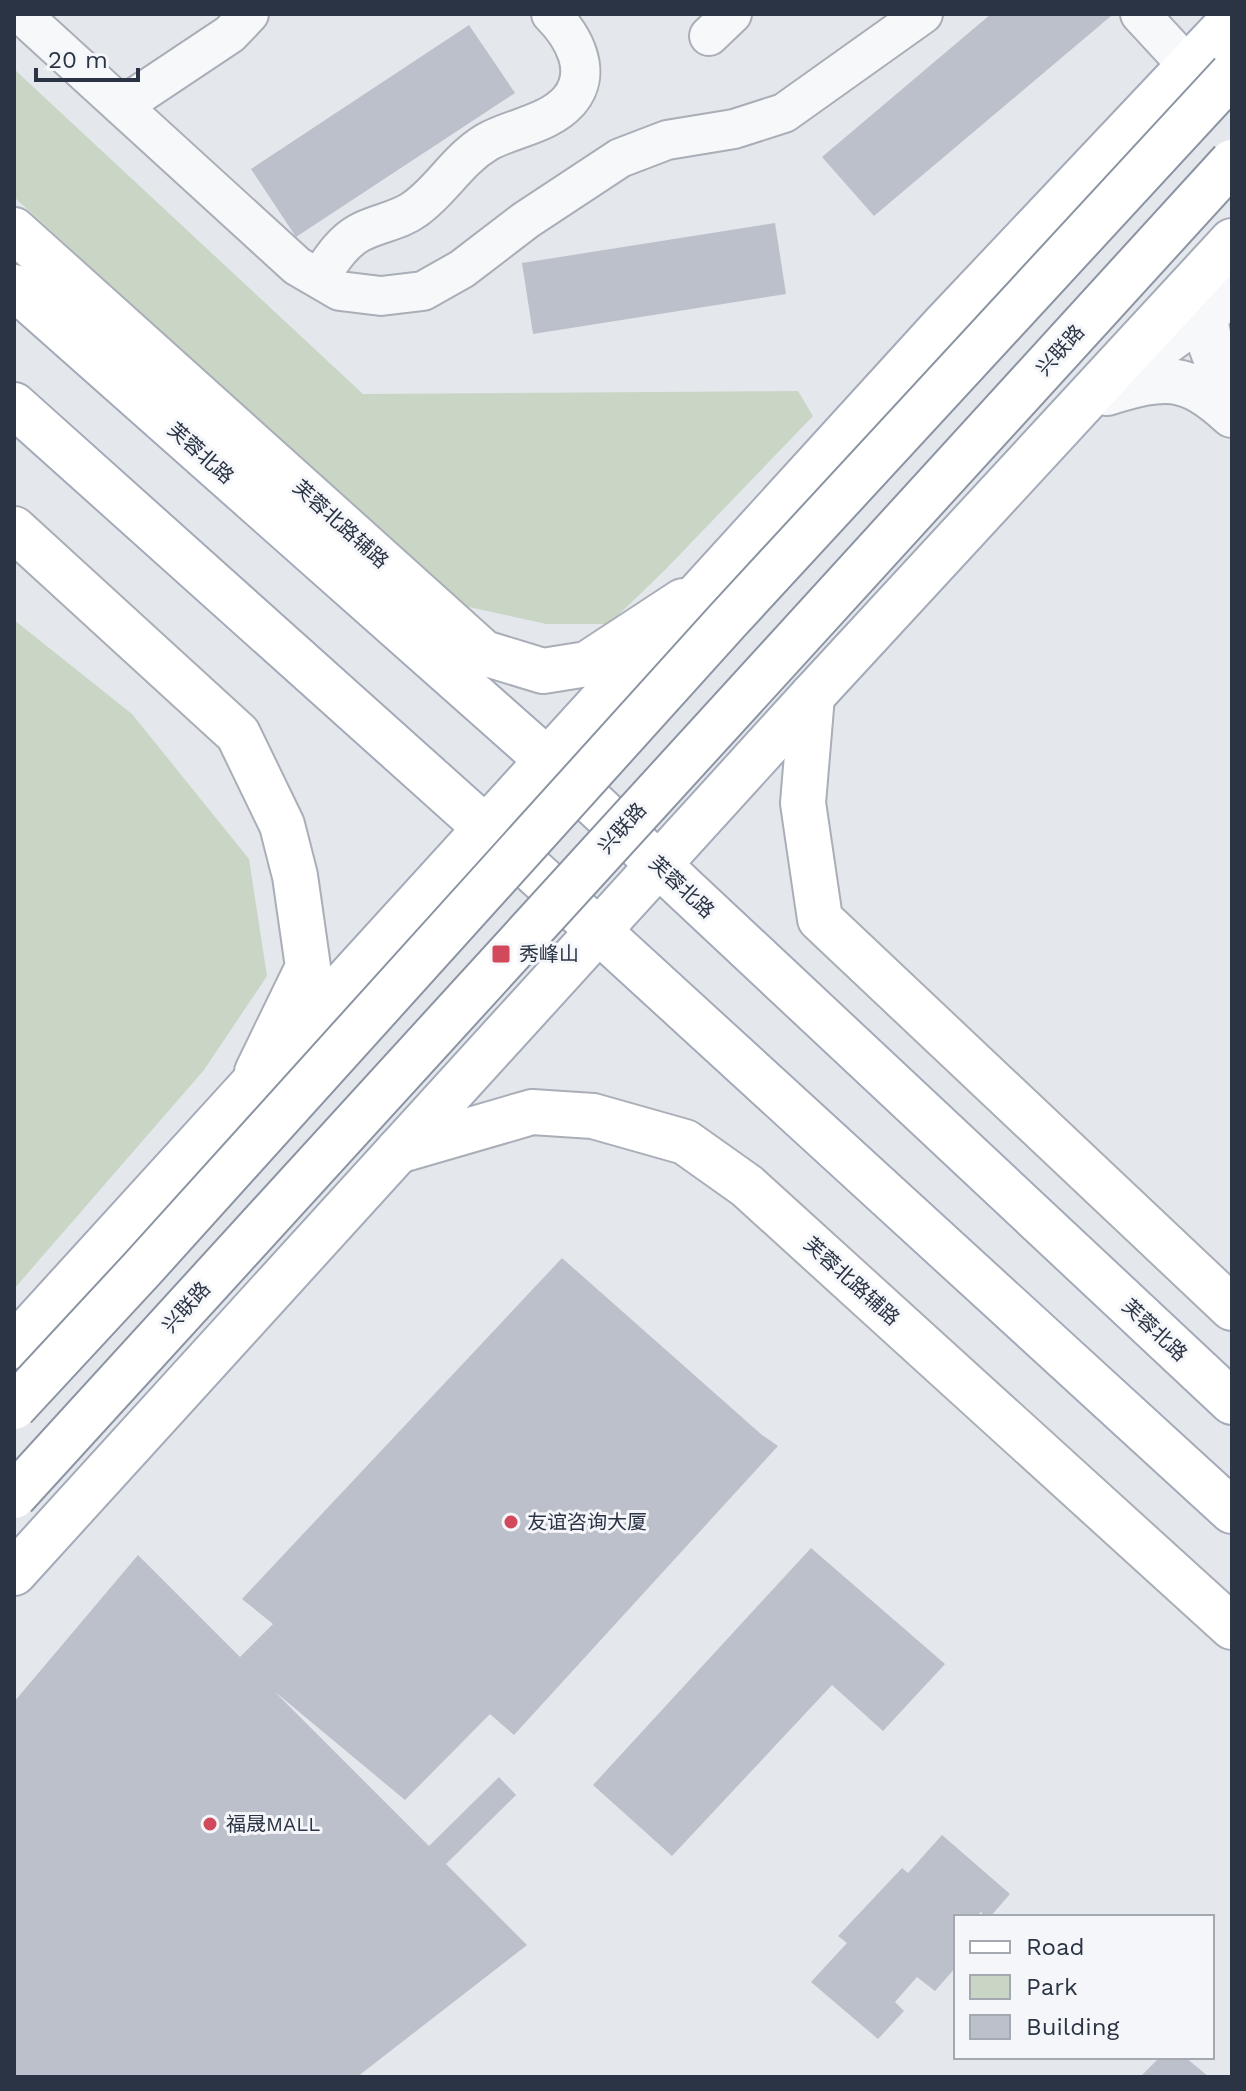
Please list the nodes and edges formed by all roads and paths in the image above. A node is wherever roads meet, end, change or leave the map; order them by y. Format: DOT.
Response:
graph roads {
  1 [pos="21,14"];
  2 [pos="249,14"];
  3 [pos="551,14"];
  4 [pos="923,14"];
  5 [pos="1140,14"];
  6 [pos="1219,22"];
  7 [pos="1188,66"];
  8 [pos="1232,74"];
  9 [pos="122,106"];
  10 [pos="1232,162"];
  11 [pos="14,230"];
  12 [pos="319,278"];
  13 [pos="1220,278"];
  14 [pos="14,287"];
  15 [pos="1232,381"];
  16 [pos="1085,400"];
  17 [pos="14,405"];
  18 [pos="1232,415"];
  19 [pos="14,529"];
  20 [pos="705,587"];
  21 [pos="812,696"];
  22 [pos="547,760"];
  23 [pos="485,827"];
  24 [pos="658,865"];
  25 [pos="599,930"];
  26 [pos="251,1084"];
  27 [pos="398,1151"];
  28 [pos="1232,1308"];
  29 [pos="14,1346"];
  30 [pos="1232,1402"];
  31 [pos="14,1407"];
  32 [pos="14,1496"];
  33 [pos="1232,1511"];
  34 [pos="14,1573"];
  35 [pos="1232,1627"];
  1 -- 9 [label="street"];
  2 -- 9 [label="street"];
  3 -- 12 [label="street"];
  4 -- 12 [label="street"];
  5 -- 7 [label="street"];
  6 -- 7 [label="main road"];
  7 -- 20 [label="main road"];
  8 -- 31 [label="main road, bridge"];
  9 -- 12 [label="street"];
  10 -- 32 [label="main road, 兴联路, bridge"];
  11 -- 20 [label="main road, 芙蓉北路辅路"];
  13 -- 15 [label="street"];
  13 -- 16 [label="main road"];
  14 -- 22 [label="main road, 芙蓉北路"];
  16 -- 18 [label="street"];
  16 -- 21 [label="main road"];
  17 -- 23 [label="main road"];
  19 -- 26 [label="main road"];
  20 -- 22 [label="main road"];
  21 -- 24 [label="main road"];
  21 -- 28 [label="main road"];
  22 -- 23 [label="main road"];
  22 -- 24 [label="main road, 芙蓉北路"];
  23 -- 25 [label="main road"];
  23 -- 26 [label="main road"];
  24 -- 25 [label="main road"];
  24 -- 30 [label="main road, 芙蓉北路"];
  25 -- 27 [label="main road"];
  25 -- 33 [label="main road"];
  26 -- 29 [label="main road"];
  27 -- 34 [label="main road"];
  27 -- 35 [label="main road, 芙蓉北路辅路"];
}
